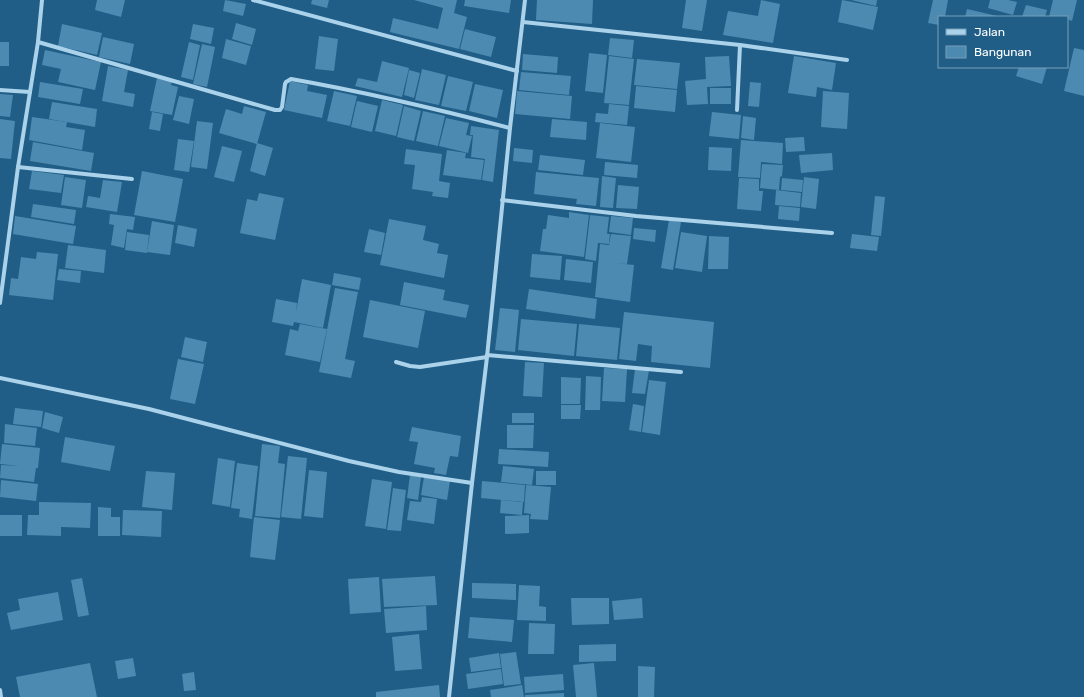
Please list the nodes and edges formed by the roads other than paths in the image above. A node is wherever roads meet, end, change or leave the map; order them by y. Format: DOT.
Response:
graph roads {
  1 [pos="42,0"];
  2 [pos="253,0"];
  3 [pos="525,0"];
  4 [pos="523,22"];
  5 [pos="38,42"];
  6 [pos="740,45"];
  7 [pos="847,60"];
  8 [pos="517,71"];
  9 [pos="0,90"];
  10 [pos="30,92"];
  11 [pos="737,110"];
  12 [pos="510,128"];
  13 [pos="18,167"];
  14 [pos="132,179"];
  15 [pos="502,200"];
  16 [pos="832,233"];
  17 [pos="0,302"];
  18 [pos="487,356"];
  19 [pos="396,362"];
  20 [pos="681,372"];
  21 [pos="0,378"];
  22 [pos="472,484"];
  23 [pos="0,690"];
  24 [pos="1,697"];
  25 [pos="449,697"];
  1 -- 5 [label="street"];
  2 -- 8 [label="street"];
  3 -- 4 [label="street"];
  4 -- 6 [label="street"];
  4 -- 8 [label="street"];
  5 -- 10 [label="street"];
  5 -- 12 [label="street"];
  6 -- 7 [label="street"];
  6 -- 11 [label="street"];
  8 -- 12 [label="street"];
  9 -- 10 [label="street"];
  10 -- 13 [label="street"];
  12 -- 15 [label="street"];
  13 -- 14 [label="street"];
  13 -- 17 [label="street"];
  15 -- 16 [label="street"];
  15 -- 18 [label="street"];
  18 -- 19 [label="street"];
  18 -- 20 [label="street"];
  18 -- 22 [label="street"];
  21 -- 22 [label="street"];
  22 -- 25 [label="street"];
  23 -- 24 [label="street"];
}
